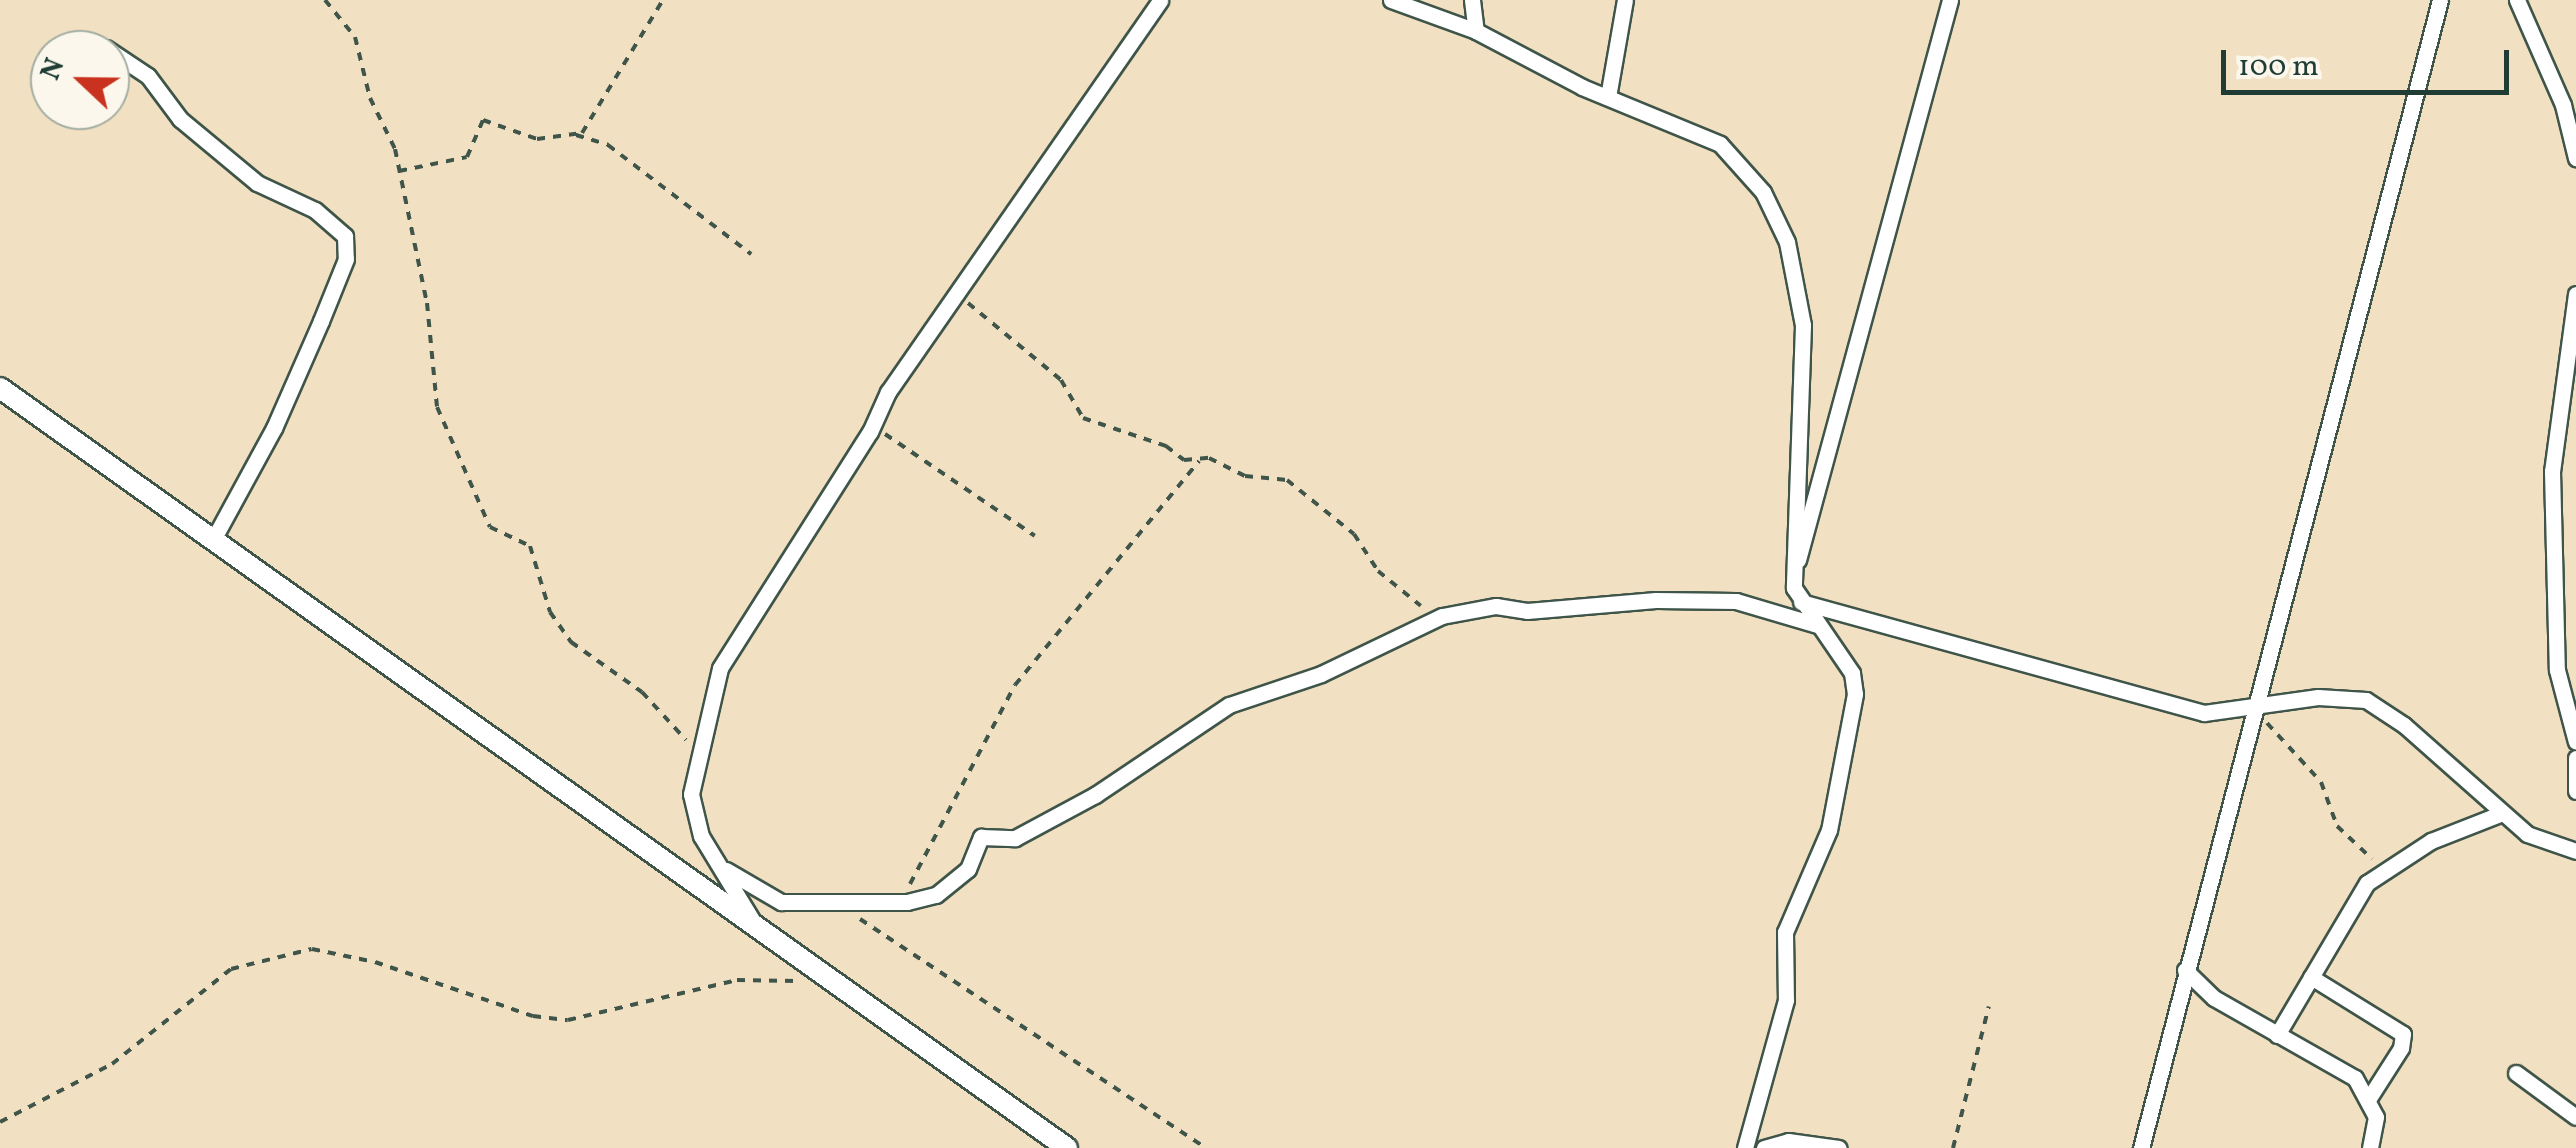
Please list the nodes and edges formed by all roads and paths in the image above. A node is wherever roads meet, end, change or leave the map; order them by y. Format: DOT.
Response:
graph roads {
  1 [pos="325,0"];
  2 [pos="663,0"];
  3 [pos="1160,0"];
  4 [pos="1391,0"];
  5 [pos="1472,0"];
  6 [pos="1624,0"];
  7 [pos="1950,0"];
  8 [pos="2440,0"];
  9 [pos="2517,0"];
  10 [pos="1476,31"];
  11 [pos="130,64"];
  12 [pos="1608,97"];
  13 [pos="576,136"];
  14 [pos="2576,158"];
  15 [pos="400,171"];
  16 [pos="752,254"];
  17 [pos="956,294"];
  18 [pos="2576,294"];
  19 [pos="0,388"];
  20 [pos="873,426"];
  21 [pos="1201,459"];
  22 [pos="1034,536"];
  23 [pos="212,540"];
  24 [pos="1793,576"];
  25 [pos="1801,602"];
  26 [pos="1436,618"];
  27 [pos="1817,625"];
  28 [pos="2254,710"];
  29 [pos="2576,742"];
  30 [pos="2576,758"];
  31 [pos="696,762"];
  32 [pos="2576,791"];
  33 [pos="2500,814"];
  34 [pos="2576,852"];
  35 [pos="726,870"];
  36 [pos="2381,870"];
  37 [pos="901,902"];
  38 [pos="844,913"];
  39 [pos="758,931"];
  40 [pos="2185,970"];
  41 [pos="2311,977"];
  42 [pos="834,984"];
  43 [pos="1990,1006"];
  44 [pos="2278,1035"];
  45 [pos="2516,1073"];
  46 [pos="2369,1098"];
  47 [pos="2576,1117"];
  48 [pos="0,1122"];
  49 [pos="1067,1148"];
  50 [pos="1206,1148"];
  51 [pos="1745,1148"];
  52 [pos="1764,1148"];
  53 [pos="1839,1148"];
  54 [pos="1953,1148"];
  55 [pos="2141,1148"];
  56 [pos="2370,1148"];
  1 -- 15 [label="path"];
  2 -- 13 [label="path"];
  3 -- 17 [label="street"];
  4 -- 10 [label="street"];
  5 -- 10 [label="street"];
  6 -- 12 [label="street"];
  7 -- 24 [label="street"];
  8 -- 28 [label="street"];
  9 -- 14 [label="street"];
  10 -- 12 [label="street"];
  11 -- 23 [label="street"];
  12 -- 24 [label="street"];
  13 -- 15 [label="path"];
  13 -- 16 [label="path"];
  15 -- 31 [label="path"];
  17 -- 20 [label="street"];
  17 -- 21 [label="path"];
  18 -- 29 [label="street"];
  19 -- 23 [label="street"];
  20 -- 22 [label="path"];
  20 -- 31 [label="street"];
  21 -- 26 [label="path"];
  21 -- 37 [label="path"];
  23 -- 39 [label="street"];
  24 -- 25 [label="street"];
  25 -- 27 [label="street"];
  25 -- 28 [label="street"];
  26 -- 27 [label="street"];
  26 -- 37 [label="street"];
  27 -- 51 [label="street"];
  28 -- 33 [label="street"];
  28 -- 36 [label="path"];
  28 -- 40 [label="street"];
  30 -- 32 [label="street"];
  31 -- 35 [label="street"];
  33 -- 34 [label="street"];
  33 -- 36 [label="street"];
  35 -- 37 [label="street"];
  35 -- 39 [label="street"];
  36 -- 41 [label="street"];
  38 -- 50 [label="path"];
  39 -- 42 [label="street"];
  40 -- 44 [label="street"];
  40 -- 55 [label="street"];
  41 -- 44 [label="street"];
  41 -- 46 [label="street"];
  42 -- 48 [label="path"];
  42 -- 49 [label="street"];
  43 -- 54 [label="path"];
  44 -- 46 [label="street"];
  45 -- 47 [label="street"];
  46 -- 56 [label="street"];
  52 -- 53 [label="street"];
}
